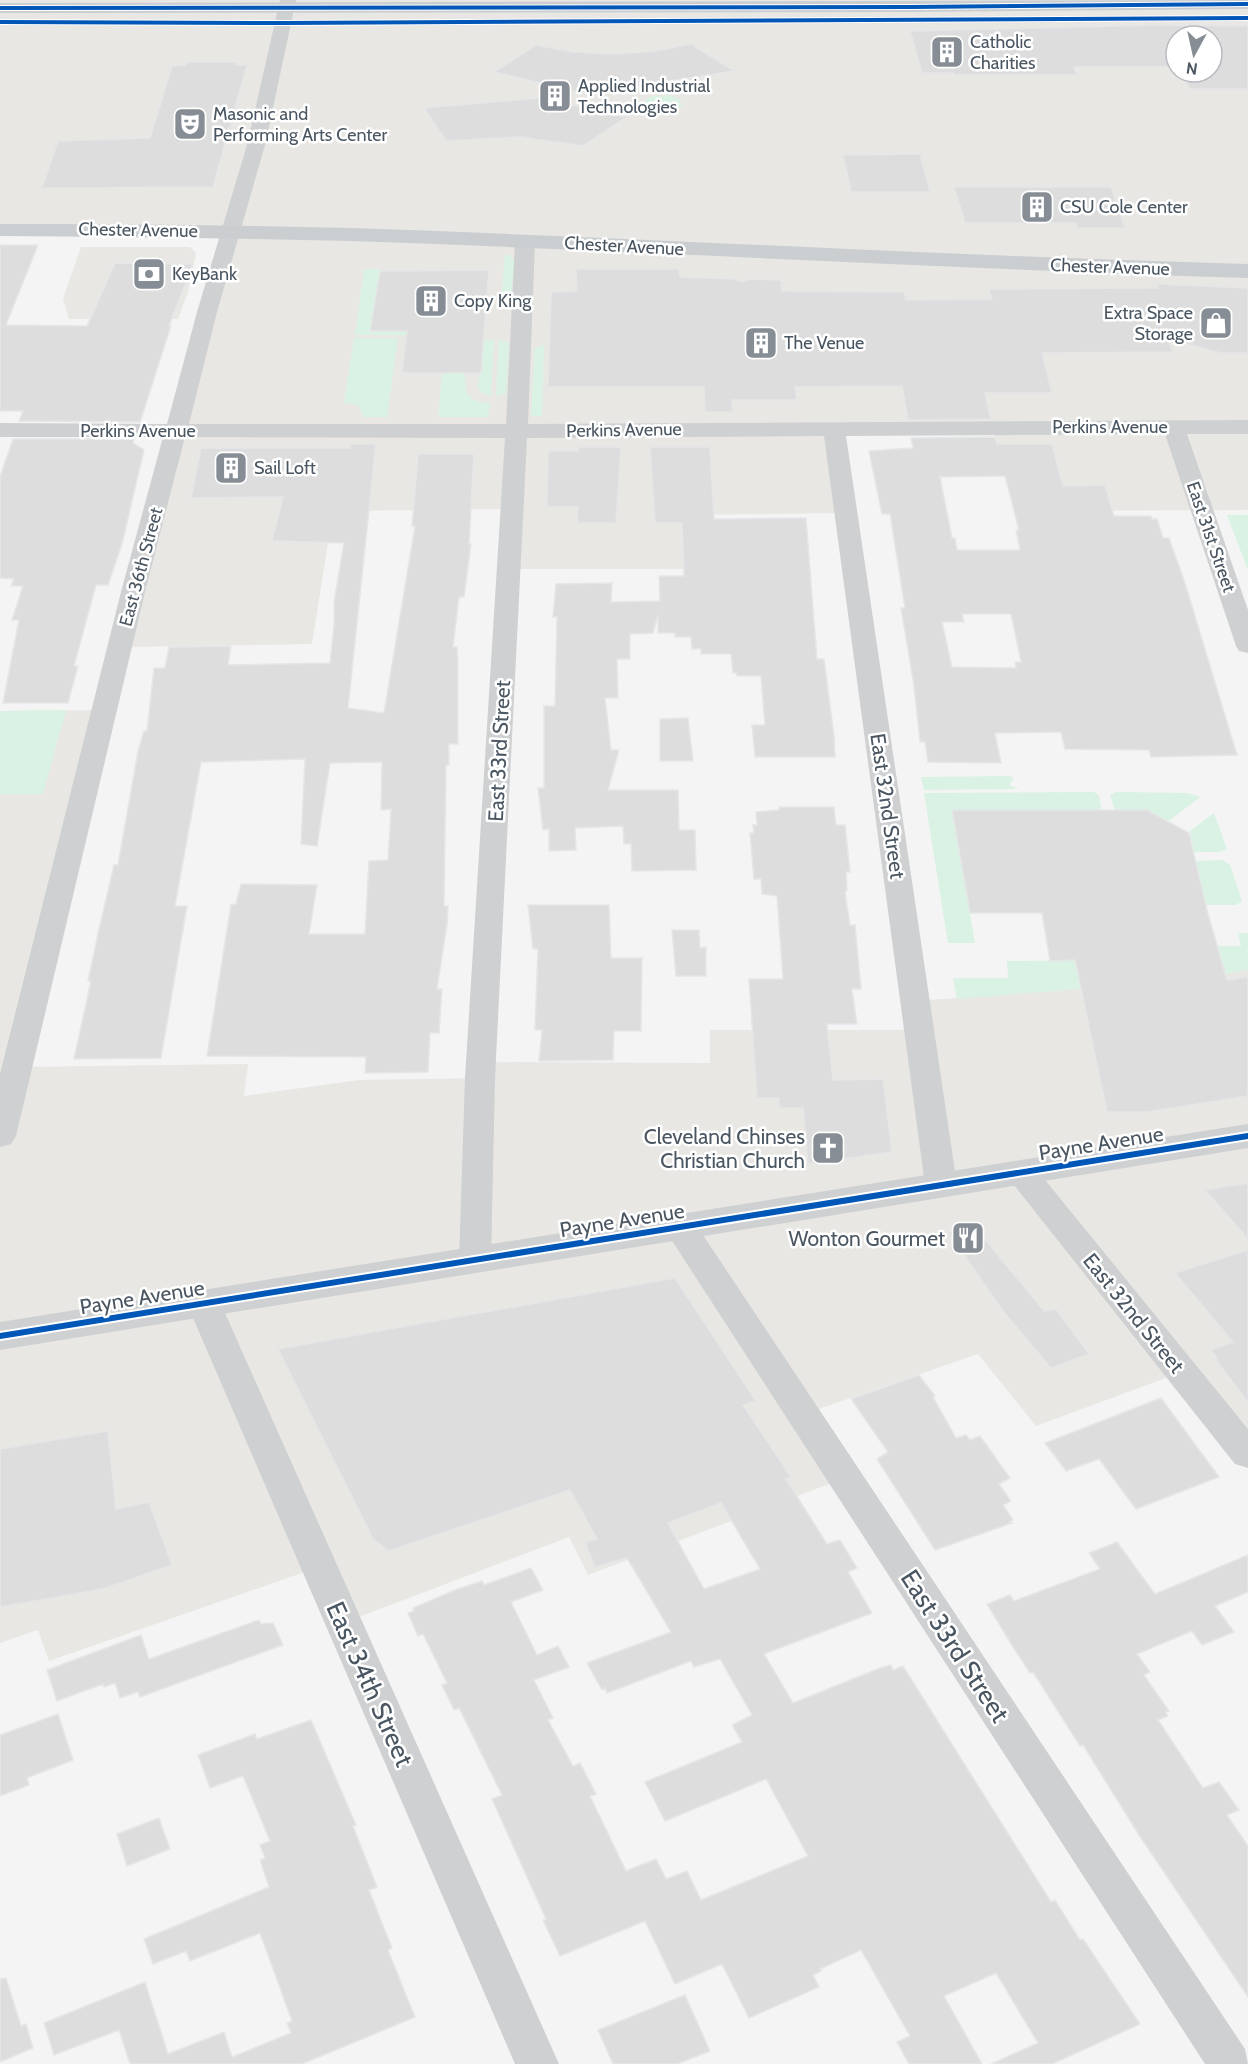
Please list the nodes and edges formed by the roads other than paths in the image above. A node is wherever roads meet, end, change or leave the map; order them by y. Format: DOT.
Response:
graph roads {
  1 [pos="1248,4"];
  2 [pos="0,8"];
  3 [pos="286,10"];
  4 [pos="1248,18"];
  5 [pos="0,22"];
  6 [pos="0,211"];
  7 [pos="483,220"];
  8 [pos="234,222"];
  9 [pos="0,230"];
  10 [pos="525,242"];
  11 [pos="1105,246"];
  12 [pos="1248,252"];
  13 [pos="1248,271"];
  14 [pos="1174,427"];
  15 [pos="1248,427"];
  16 [pos="834,428"];
  17 [pos="0,430"];
  18 [pos="517,430"];
  19 [pos="174,431"];
  20 [pos="1248,646"];
  21 [pos="0,1136"];
  22 [pos="1248,1136"];
  23 [pos="1021,1172"];
  24 [pos="941,1185"];
  25 [pos="681,1227"];
  26 [pos="475,1261"];
  27 [pos="204,1304"];
  28 [pos="0,1336"];
  29 [pos="1248,1454"];
  30 [pos="537,2064"];
  31 [pos="1230,2064"];
  1 -- 3 [label="main road"];
  2 -- 3 [label="main road"];
  3 -- 4 [label="main road"];
  3 -- 5 [label="main road"];
  3 -- 8 [label="street, East 36th Street"];
  6 -- 8 [label="main road, Chester Avenue"];
  7 -- 8 [label="main road, Chester Avenue"];
  8 -- 9 [label="main road, Chester Avenue"];
  8 -- 10 [label="main road, Chester Avenue"];
  8 -- 19 [label="street, East 36th Street"];
  10 -- 13 [label="main road, Chester Avenue"];
  10 -- 18 [label="street, East 33rd Street"];
  11 -- 12 [label="main road, Chester Avenue"];
  14 -- 15 [label="street, Perkins Avenue"];
  14 -- 16 [label="street, Perkins Avenue"];
  14 -- 20 [label="street, East 31st Street"];
  16 -- 18 [label="street, Perkins Avenue"];
  16 -- 24 [label="street, East 32nd Street"];
  17 -- 19 [label="street, Perkins Avenue"];
  18 -- 19 [label="street, Perkins Avenue"];
  18 -- 26 [label="street, East 33rd Street"];
  19 -- 21 [label="street, East 36th Street"];
  22 -- 23 [label="street, Payne Avenue"];
  23 -- 24 [label="street, Payne Avenue"];
  23 -- 29 [label="street, East 32nd Street"];
  24 -- 25 [label="street, Payne Avenue"];
  25 -- 26 [label="street, Payne Avenue"];
  25 -- 31 [label="street, East 33rd Street"];
  26 -- 27 [label="street, Payne Avenue"];
  27 -- 28 [label="street, Payne Avenue"];
  27 -- 30 [label="street, East 34th Street"];
}
